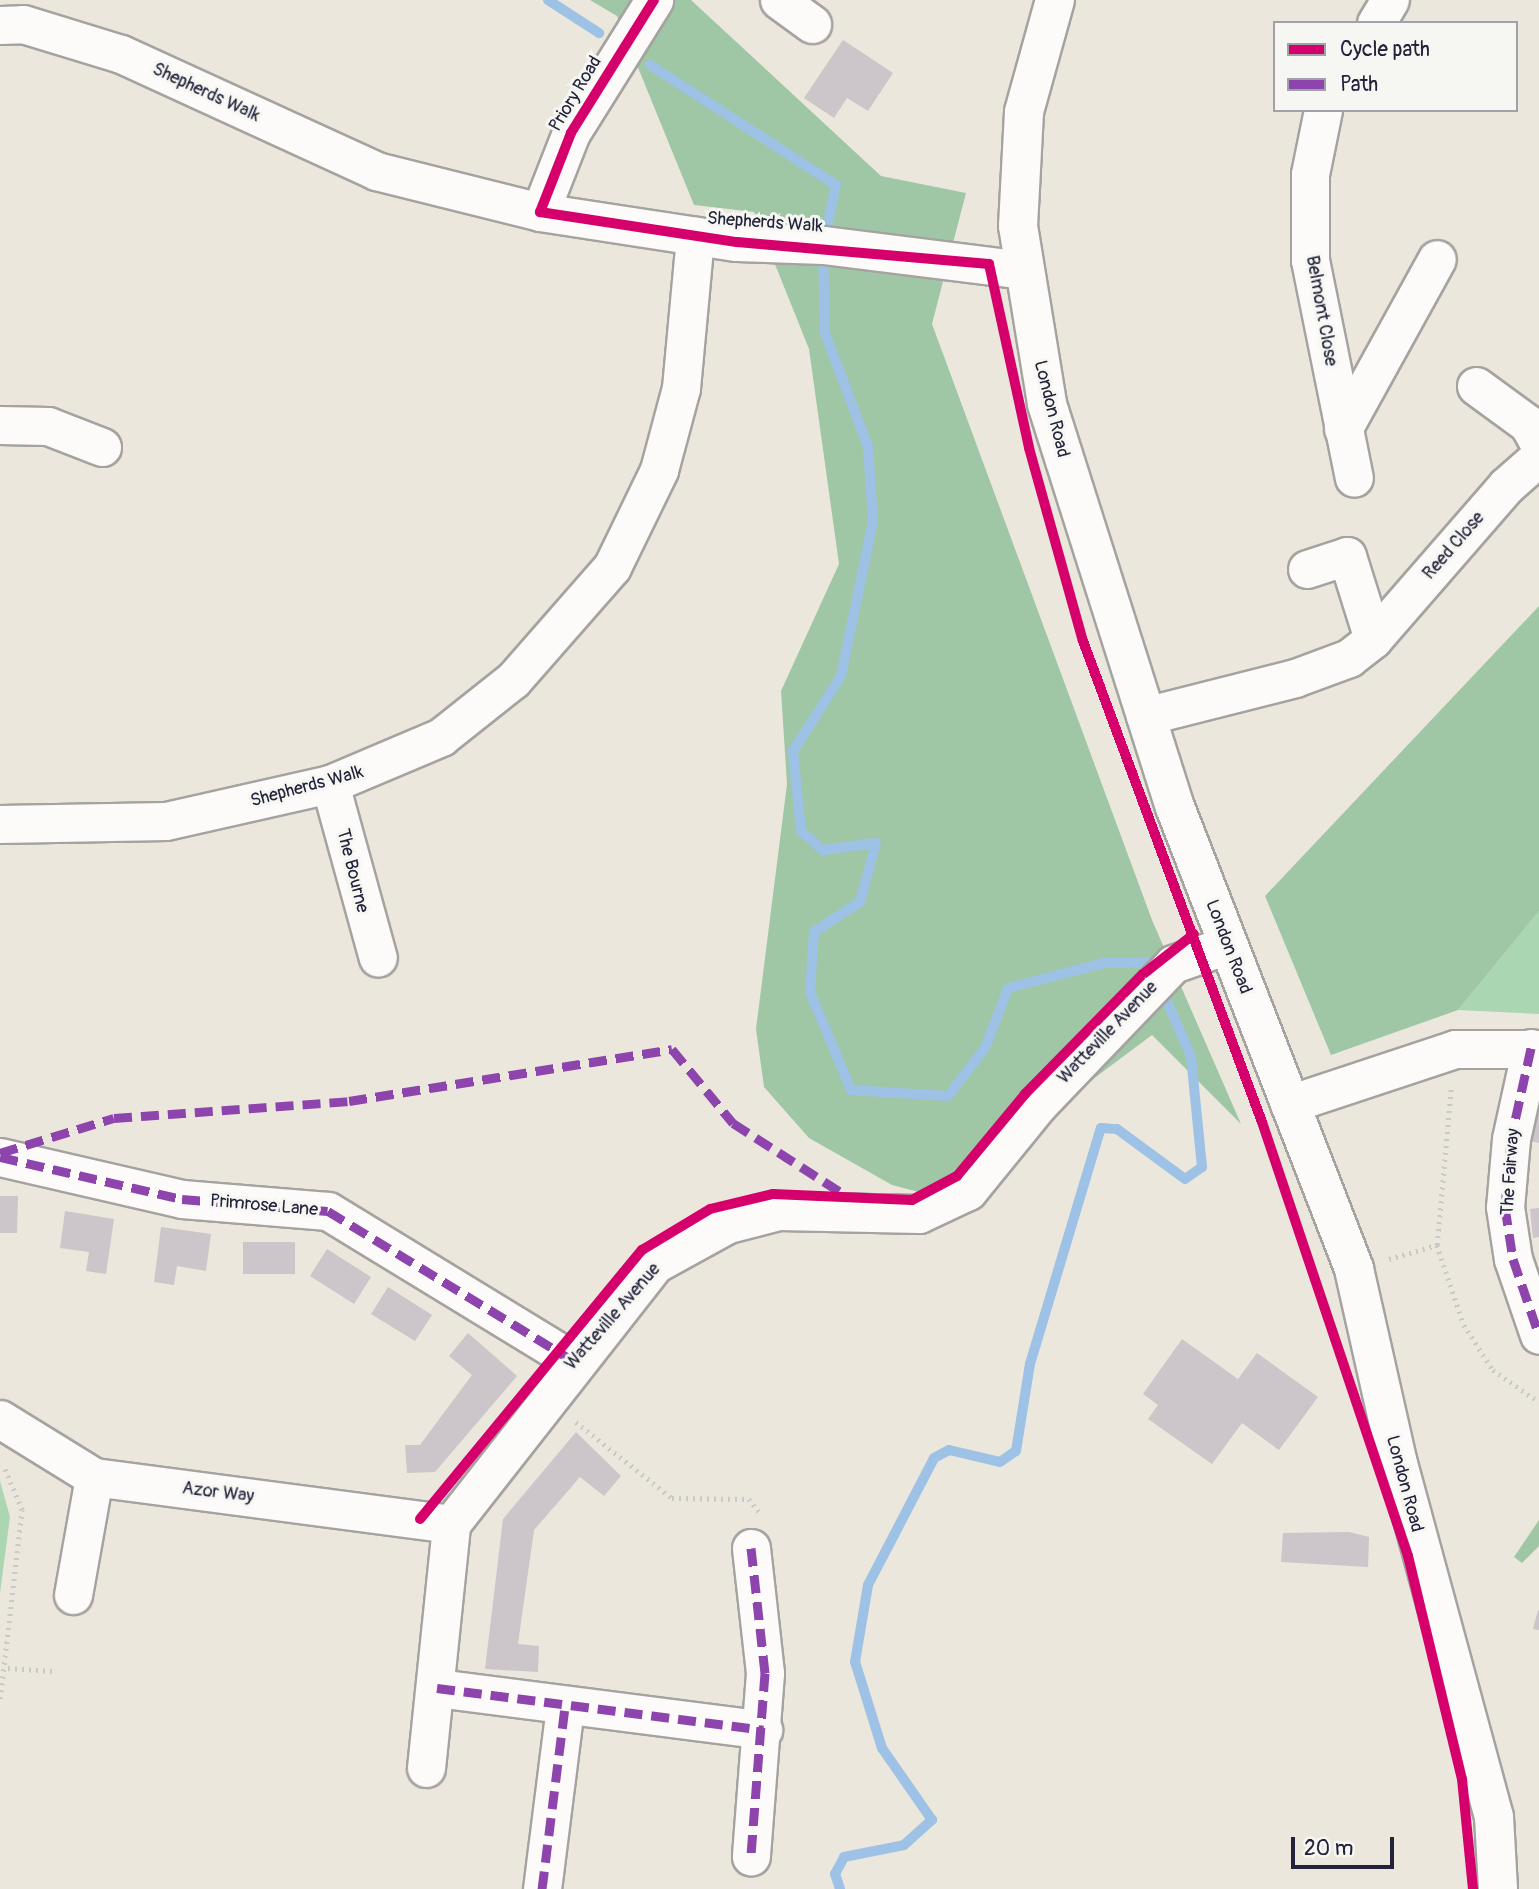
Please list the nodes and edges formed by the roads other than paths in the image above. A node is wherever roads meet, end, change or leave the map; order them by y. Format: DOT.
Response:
graph roads {
  1 [pos="654,0"];
  2 [pos="779,0"];
  3 [pos="1055,0"];
  4 [pos="1390,0"];
  5 [pos="1377,21"];
  6 [pos="812,24"];
  7 [pos="0,25"];
  8 [pos="1323,112"];
  9 [pos="540,212"];
  10 [pos="695,236"];
  11 [pos="1437,259"];
  12 [pos="1023,270"];
  13 [pos="1476,386"];
  14 [pos="0,425"];
  15 [pos="1343,429"];
  16 [pos="1539,444"];
  17 [pos="102,447"];
  18 [pos="1539,457"];
  19 [pos="1354,478"];
  20 [pos="1307,569"];
  21 [pos="1373,639"];
  22 [pos="1145,716"];
  23 [pos="330,784"];
  24 [pos="0,824"];
  25 [pos="1227,945"];
  26 [pos="378,958"];
  27 [pos="1535,1048"];
  28 [pos="1289,1104"];
  29 [pos="0,1157"];
  30 [pos="1539,1335"];
  31 [pos="574,1361"];
  32 [pos="0,1419"];
  33 [pos="94,1477"];
  34 [pos="451,1524"];
  35 [pos="751,1548"];
  36 [pos="73,1595"];
  37 [pos="437,1689"];
  38 [pos="565,1707"];
  39 [pos="763,1730"];
  40 [pos="426,1768"];
  41 [pos="751,1856"];
  42 [pos="542,1889"];
  43 [pos="1498,1889"];
  1 -- 9 [label="street, Priory Road"];
  2 -- 6 [label="street"];
  3 -- 12 [label="main road, London Road"];
  4 -- 5 [label="street"];
  7 -- 9 [label="street, Shepherds Walk"];
  8 -- 15 [label="street, Belmont Close"];
  9 -- 10 [label="street, Shepherds Walk"];
  10 -- 12 [label="street, Shepherds Walk"];
  10 -- 23 [label="street, Shepherds Walk"];
  11 -- 15 [label="street"];
  12 -- 22 [label="main road, London Road"];
  13 -- 16 [label="street"];
  14 -- 17 [label="street"];
  15 -- 19 [label="street, Belmont Close"];
  18 -- 21 [label="street, Reed Close"];
  20 -- 21 [label="street"];
  21 -- 22 [label="street, Reed Close"];
  22 -- 25 [label="main road, London Road"];
  23 -- 24 [label="street, Shepherds Walk"];
  23 -- 26 [label="street, The Bourne"];
  25 -- 28 [label="main road, London Road"];
  25 -- 31 [label="street, Watteville Avenue"];
  27 -- 28 [label="street, The Fairway"];
  27 -- 30 [label="street, The Fairway"];
  28 -- 43 [label="main road, London Road"];
  29 -- 31 [label="street, Primrose Lane"];
  31 -- 34 [label="street, Watteville Avenue"];
  32 -- 33 [label="street, Azor Way"];
  33 -- 34 [label="street, Azor Way"];
  33 -- 36 [label="street"];
  34 -- 37 [label="street"];
  35 -- 39 [label="street"];
  37 -- 38 [label="street"];
  37 -- 40 [label="street"];
  38 -- 39 [label="street"];
  38 -- 42 [label="street"];
  39 -- 41 [label="street"];
}
